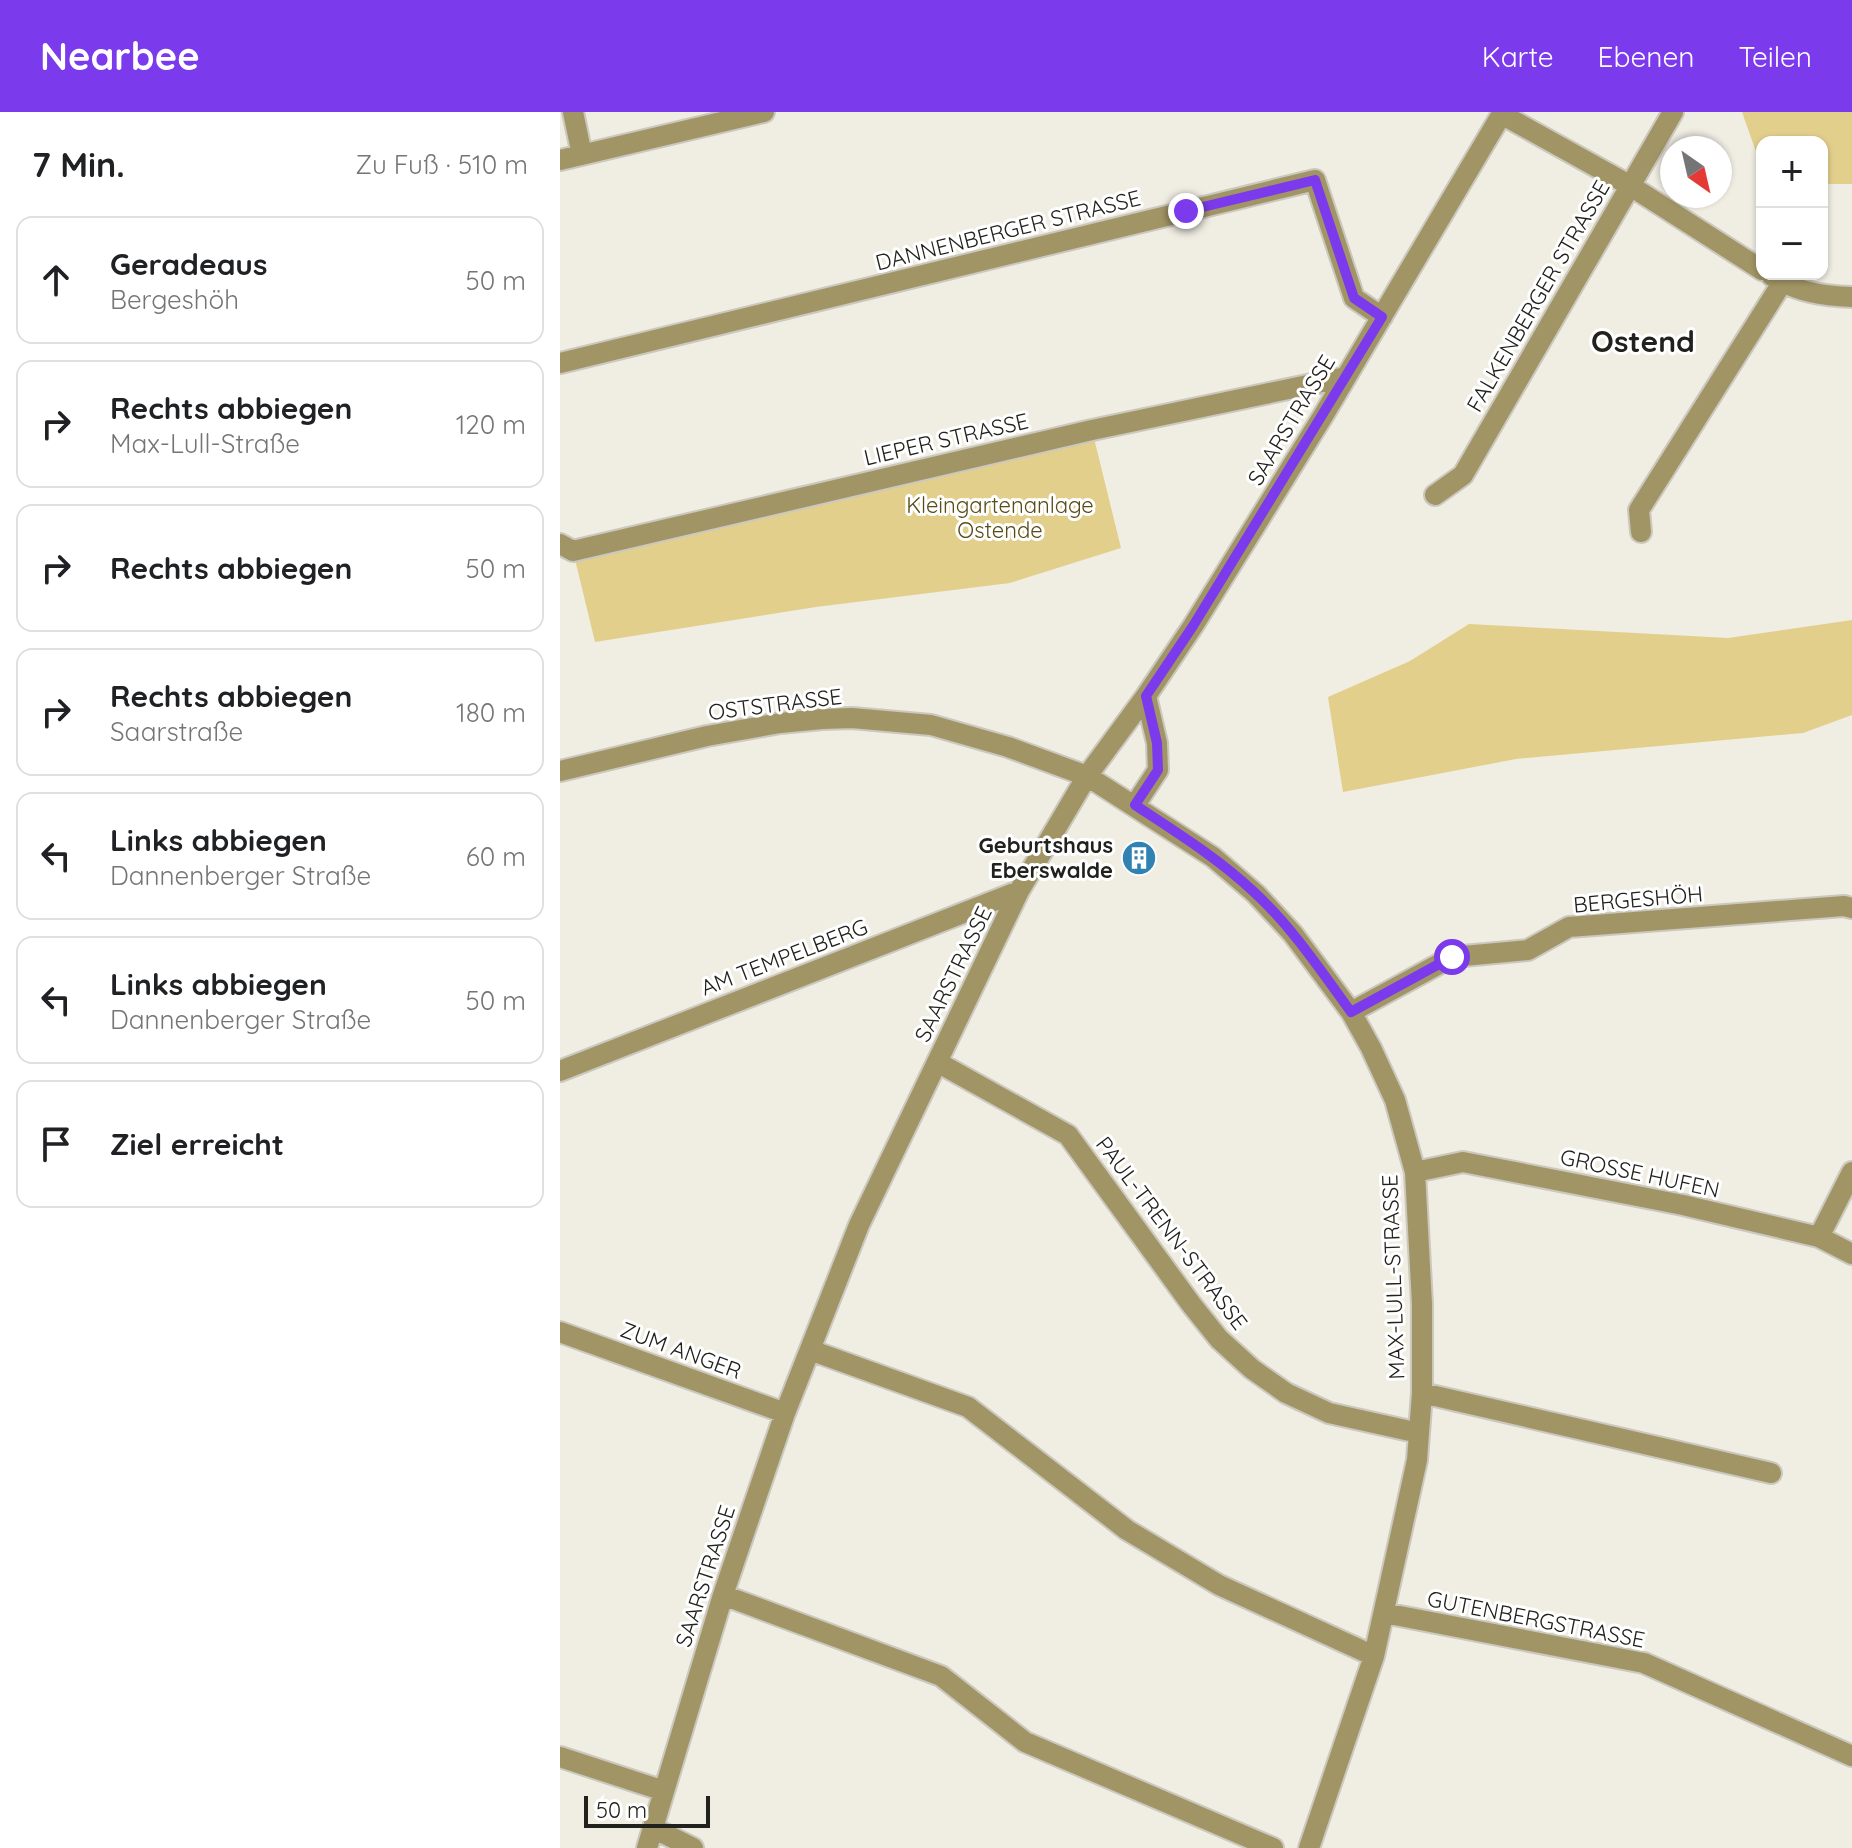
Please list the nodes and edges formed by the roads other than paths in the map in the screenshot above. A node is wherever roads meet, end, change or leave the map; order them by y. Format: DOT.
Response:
graph roads {
  1 [pos="573,112"];
  2 [pos="764,112"];
  3 [pos="1503,112"];
  4 [pos="1673,112"];
  5 [pos="582,155"];
  6 [pos="560,160"];
  7 [pos="1629,185"];
  8 [pos="1756,266"];
  9 [pos="1775,280"];
  10 [pos="1781,280"];
  11 [pos="1852,297"];
  12 [pos="1382,317"];
  13 [pos="560,363"];
  14 [pos="1346,377"];
  15 [pos="1435,495"];
  16 [pos="1641,532"];
  17 [pos="560,544"];
  18 [pos="1146,696"];
  19 [pos="560,771"];
  20 [pos="1087,776"];
  21 [pos="1135,805"];
  22 [pos="1019,891"];
  23 [pos="1852,908"];
  24 [pos="1351,1012"];
  25 [pos="562,1062"];
  26 [pos="937,1062"];
  27 [pos="1415,1172"];
  28 [pos="1852,1172"];
  29 [pos="1819,1237"];
  30 [pos="1852,1254"];
  31 [pos="560,1332"];
  32 [pos="810,1350"];
  33 [pos="1422,1393"];
  34 [pos="785,1413"];
  35 [pos="1419,1433"];
  36 [pos="1771,1473"];
  37 [pos="723,1595"];
  38 [pos="1384,1613"];
  39 [pos="1374,1656"];
  40 [pos="1852,1756"];
  41 [pos="560,1757"];
  42 [pos="664,1791"];
  43 [pos="653,1828"];
  44 [pos="647,1848"];
  45 [pos="693,1848"];
  46 [pos="1273,1848"];
  47 [pos="1309,1848"];
  1 -- 5 [label="street"];
  2 -- 5 [label="street"];
  3 -- 7 [label="street"];
  3 -- 12 [label="street, SAARSTRASSE"];
  4 -- 7 [label="street, FALKENBERGER STRASSE"];
  5 -- 6 [label="street"];
  7 -- 8 [label="street"];
  7 -- 15 [label="street, FALKENBERGER STRASSE"];
  9 -- 16 [label="street"];
  10 -- 11 [label="street"];
  12 -- 13 [label="street, DANNENBERGER STRASSE"];
  12 -- 14 [label="street, SAARSTRASSE"];
  14 -- 17 [label="street, LIEPER STRASSE"];
  14 -- 18 [label="street, SAARSTRASSE"];
  18 -- 20 [label="street, SAARSTRASSE"];
  18 -- 21 [label="street"];
  19 -- 20 [label="street, OSTSTRASSE"];
  20 -- 21 [label="street, MAX-LULL-STRASSE"];
  20 -- 22 [label="street, SAARSTRASSE"];
  21 -- 24 [label="street, MAX-LULL-STRASSE"];
  22 -- 25 [label="street, AM TEMPELBERG"];
  22 -- 26 [label="street, SAARSTRASSE"];
  23 -- 24 [label="street, BERGESHÖH"];
  24 -- 27 [label="street, MAX-LULL-STRASSE"];
  26 -- 32 [label="street, SAARSTRASSE"];
  26 -- 35 [label="street, PAUL-TRENN-STRASSE"];
  27 -- 29 [label="street, GROSSE HUFEN"];
  27 -- 33 [label="street, MAX-LULL-STRASSE"];
  28 -- 29 [label="street"];
  29 -- 30 [label="street, GROSSE HUFEN"];
  31 -- 34 [label="street, ZUM ANGER"];
  32 -- 34 [label="street, SAARSTRASSE"];
  32 -- 39 [label="street"];
  33 -- 35 [label="street, MAX-LULL-STRASSE"];
  33 -- 36 [label="street"];
  34 -- 37 [label="street, SAARSTRASSE"];
  35 -- 38 [label="street, MAX-LULL-STRASSE"];
  37 -- 42 [label="street, SAARSTRASSE"];
  37 -- 46 [label="street"];
  38 -- 39 [label="street, MAX-LULL-STRASSE"];
  38 -- 40 [label="street, GUTENBERGSTRASSE"];
  39 -- 47 [label="street, MAX-LULL-STRASSE"];
  41 -- 42 [label="street"];
  42 -- 43 [label="street, SAARSTRASSE"];
  43 -- 44 [label="street, SAARSTRASSE"];
  43 -- 45 [label="street"];
}
